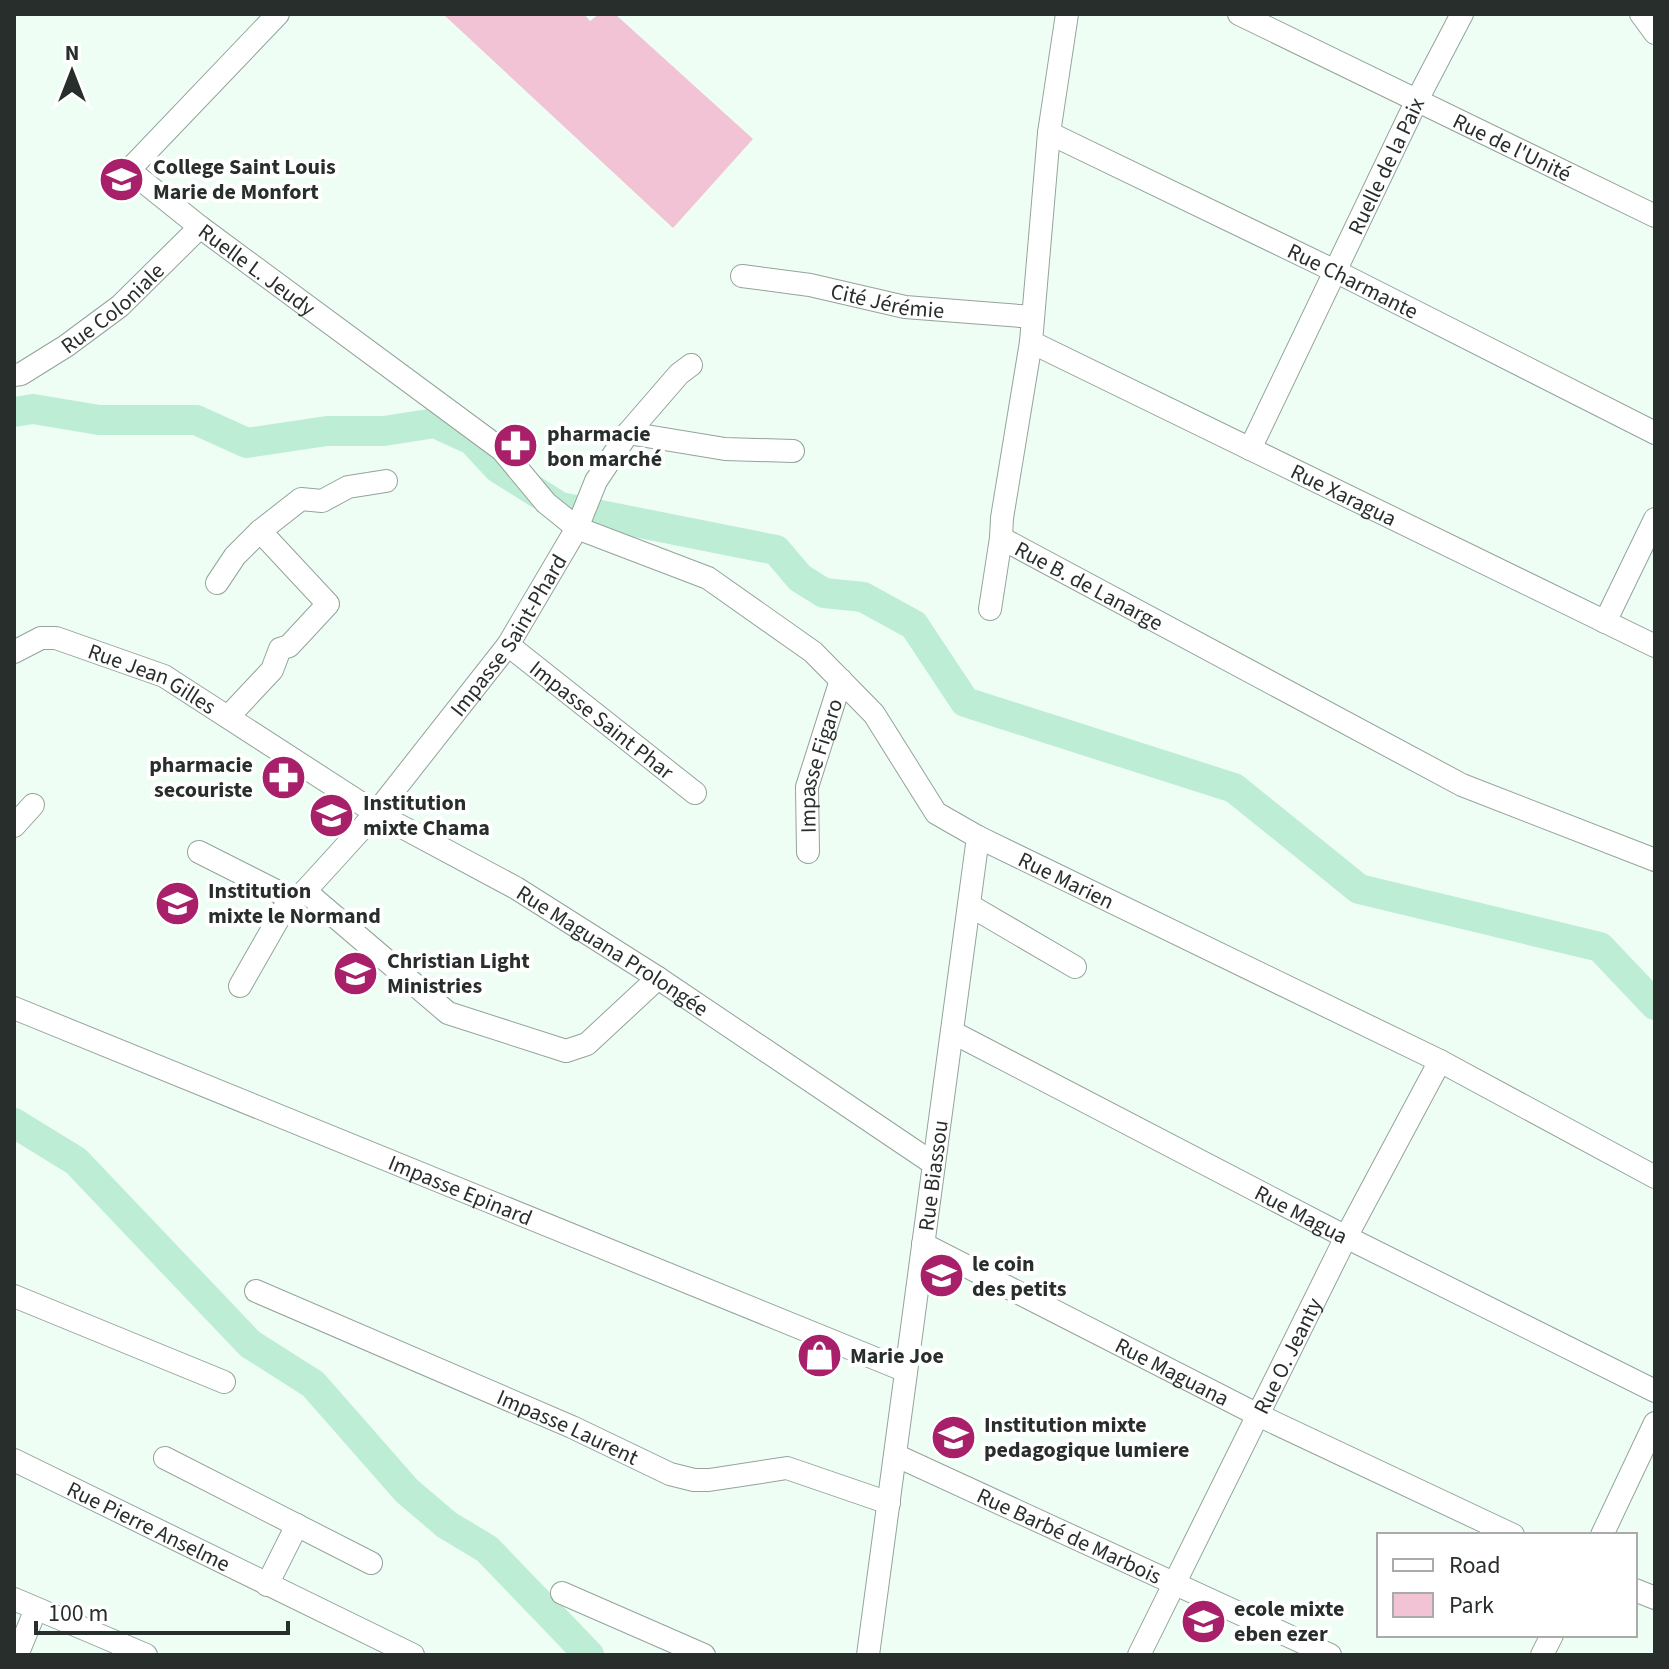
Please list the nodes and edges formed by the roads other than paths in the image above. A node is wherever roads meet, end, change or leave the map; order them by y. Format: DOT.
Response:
graph roads {
  1 [pos="278,14"];
  2 [pos="1067,14"];
  3 [pos="1239,14"];
  4 [pos="1462,14"];
  5 [pos="1641,14"];
  6 [pos="1655,33"];
  7 [pos="1417,100"];
  8 [pos="1049,133"];
  9 [pos="1655,216"];
  10 [pos="200,227"];
  11 [pos="1335,271"];
  12 [pos="742,276"];
  13 [pos="1033,317"];
  14 [pos="1031,342"];
  15 [pos="691,365"];
  16 [pos="14,375"];
  17 [pos="628,433"];
  18 [pos="1655,433"];
  19 [pos="1250,449"];
  20 [pos="793,451"];
  21 [pos="386,481"];
  22 [pos="546,503"];
  23 [pos="1655,519"];
  24 [pos="577,528"];
  25 [pos="260,531"];
  26 [pos="1001,538"];
  27 [pos="217,583"];
  28 [pos="990,609"];
  29 [pos="1605,622"];
  30 [pos="508,645"];
  31 [pos="1655,646"];
  32 [pos="14,652"];
  33 [pos="841,680"];
  34 [pos="228,717"];
  35 [pos="280,751"];
  36 [pos="695,793"];
  37 [pos="33,805"];
  38 [pos="376,813"];
  39 [pos="14,826"];
  40 [pos="978,837"];
  41 [pos="199,852"];
  42 [pos="808,852"];
  43 [pos="1655,860"];
  44 [pos="300,895"];
  45 [pos="969,905"];
  46 [pos="1075,967"];
  47 [pos="658,978"];
  48 [pos="240,986"];
  49 [pos="14,1008"];
  50 [pos="952,1032"];
  51 [pos="1440,1061"];
  52 [pos="934,1164"];
  53 [pos="1655,1177"];
  54 [pos="1346,1237"];
  55 [pos="923,1244"];
  56 [pos="256,1291"];
  57 [pos="14,1296"];
  58 [pos="906,1371"];
  59 [pos="224,1382"];
  60 [pos="1655,1391"];
  61 [pos="1258,1415"];
  62 [pos="1655,1423"];
  63 [pos="895,1455"];
  64 [pos="165,1458"];
  65 [pos="14,1460"];
  66 [pos="889,1503"];
  67 [pos="297,1525"];
  68 [pos="1509,1533"];
  69 [pos="1603,1533"];
  70 [pos="371,1563"];
  71 [pos="1174,1584"];
  72 [pos="267,1585"];
  73 [pos="562,1593"];
  74 [pos="14,1599"];
  75 [pos="36,1609"];
  76 [pos="1551,1637"];
  77 [pos="398,1652"];
  78 [pos="17,1655"];
  79 [pos="146,1655"];
  80 [pos="704,1655"];
  81 [pos="868,1655"];
  82 [pos="1139,1655"];
  83 [pos="1330,1655"];
  84 [pos="1542,1655"];
  1 -- 10 [label="street, Ruelle L. Jeudy"];
  2 -- 8 [label="street, Rue B. de Lanarge"];
  3 -- 7 [label="street, Rue de l'Unité"];
  4 -- 7 [label="street, Ruelle de la Paix"];
  5 -- 6 [label="street"];
  7 -- 9 [label="street, Rue de l'Unité"];
  7 -- 11 [label="street, Ruelle de la Paix"];
  8 -- 11 [label="street, Rue Charmante"];
  8 -- 13 [label="street, Rue B. de Lanarge"];
  10 -- 16 [label="street, Rue Coloniale"];
  10 -- 22 [label="street, Ruelle L. Jeudy"];
  11 -- 18 [label="street, Rue Charmante"];
  11 -- 19 [label="street, Ruelle de la Paix"];
  12 -- 13 [label="street, Cité Jérémie"];
  13 -- 14 [label="street, Rue B. de Lanarge"];
  14 -- 19 [label="street, Rue Xaragua"];
  14 -- 26 [label="street, Rue B. de Lanarge"];
  15 -- 17 [label="street, Impasse Saint-Phard"];
  17 -- 20 [label="street"];
  17 -- 24 [label="street, Impasse Saint-Phard"];
  19 -- 29 [label="street, Rue Xaragua"];
  21 -- 25 [label="street"];
  22 -- 24 [label="street, Rue Marien"];
  23 -- 29 [label="street"];
  24 -- 30 [label="street, Impasse Saint-Phard"];
  24 -- 33 [label="street, Rue Marien"];
  25 -- 27 [label="street"];
  25 -- 34 [label="street"];
  26 -- 28 [label="street"];
  26 -- 43 [label="street, Rue B. de Lanarge"];
  29 -- 31 [label="street, Rue Xaragua"];
  30 -- 36 [label="street, Impasse Saint Phar"];
  30 -- 38 [label="street, Impasse Saint-Phard"];
  32 -- 34 [label="street, Rue Jean Gilles"];
  33 -- 40 [label="street, Rue Marien"];
  33 -- 42 [label="street, Impasse Figaro"];
  34 -- 35 [label="street, Rue Jean Gilles"];
  35 -- 38 [label="street, Rue Maguana Prolongée"];
  37 -- 39 [label="street"];
  38 -- 44 [label="street, Impasse Saint-Phard"];
  38 -- 47 [label="street, Rue Maguana Prolongée"];
  40 -- 45 [label="street, Rue Biassou"];
  40 -- 51 [label="street, Rue Marien"];
  41 -- 44 [label="street"];
  44 -- 47 [label="street"];
  44 -- 48 [label="street, Impasse Saint-Phard"];
  45 -- 46 [label="street"];
  45 -- 50 [label="street, Rue Biassou"];
  47 -- 52 [label="street, Rue Maguana Prolongée"];
  49 -- 58 [label="street, Impasse Epinard"];
  50 -- 52 [label="street, Rue Biassou"];
  50 -- 54 [label="street, Rue Magua"];
  51 -- 53 [label="street, Rue Marien"];
  51 -- 54 [label="street, Rue O. Jeanty"];
  52 -- 55 [label="street, Rue Biassou"];
  54 -- 60 [label="street, Rue Magua"];
  54 -- 61 [label="street, Rue O. Jeanty"];
  55 -- 58 [label="street, Rue Biassou"];
  55 -- 61 [label="street, Rue Maguana"];
  56 -- 66 [label="street, Impasse Laurent"];
  57 -- 59 [label="street"];
  58 -- 63 [label="street, Rue Biassou"];
  61 -- 68 [label="street, Rue Maguana"];
  61 -- 71 [label="street, Rue O. Jeanty"];
  62 -- 69 [label="street"];
  63 -- 66 [label="street, Rue Biassou"];
  63 -- 71 [label="street, Rue Barbé de Marbois"];
  64 -- 67 [label="street"];
  65 -- 72 [label="street, Rue Pierre Anselme"];
  66 -- 81 [label="street, Rue Biassou"];
  67 -- 70 [label="street"];
  67 -- 72 [label="street"];
  71 -- 82 [label="street, Rue O. Jeanty"];
  71 -- 83 [label="street, Rue Barbé de Marbois"];
  72 -- 77 [label="street, Rue Pierre Anselme"];
  73 -- 80 [label="street"];
  74 -- 75 [label="street"];
  75 -- 78 [label="street"];
  75 -- 79 [label="street"];
  76 -- 84 [label="street"];
}
